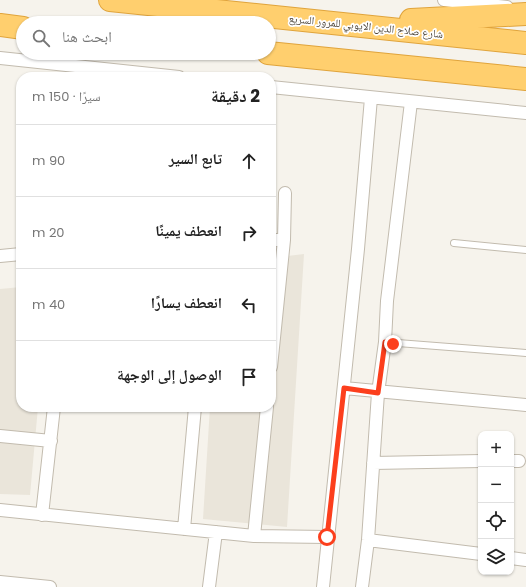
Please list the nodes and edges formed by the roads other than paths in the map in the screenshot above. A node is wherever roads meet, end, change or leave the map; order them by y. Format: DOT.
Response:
graph roads {
  1 [pos="110,0"];
  2 [pos="444,0"];
  3 [pos="502,3"];
  4 [pos="526,9"];
  5 [pos="526,14"];
  6 [pos="264,16"];
  7 [pos="276,17"];
  8 [pos="322,22"];
  9 [pos="0,25"];
  10 [pos="16,27"];
  11 [pos="526,43"];
  12 [pos="276,54"];
  13 [pos="0,58"];
  14 [pos="16,60"];
  15 [pos="19,60"];
  16 [pos="132,72"];
  17 [pos="526,79"];
  18 [pos="276,88"];
  19 [pos="371,98"];
  20 [pos="411,102"];
  21 [pos="526,112"];
  22 [pos="285,193"];
  23 [pos="276,240"];
  24 [pos="284,240"];
  25 [pos="454,243"];
  26 [pos="526,250"];
  27 [pos="16,254"];
  28 [pos="0,256"];
  29 [pos="276,318"];
  30 [pos="385,342"];
  31 [pos="526,353"];
  32 [pos="344,388"];
  33 [pos="378,393"];
  34 [pos="526,405"];
  35 [pos="54,412"];
  36 [pos="195,412"];
  37 [pos="266,412"];
  38 [pos="0,436"];
  39 [pos="51,441"];
  40 [pos="478,462"];
  41 [pos="373,463"];
  42 [pos="0,510"];
  43 [pos="42,515"];
  44 [pos="184,529"];
  45 [pos="216,532"];
  46 [pos="254,536"];
  47 [pos="327,537"];
  48 [pos="368,540"];
  49 [pos="478,554"];
  50 [pos="514,558"];
  51 [pos="526,560"];
  52 [pos="0,582"];
  53 [pos="50,587"];
  54 [pos="209,587"];
  55 [pos="323,587"];
  56 [pos="362,587"];
  1 -- 6 [label="highway, شارع صلاح الدين الايوبي للمرور السريع"];
  2 -- 3 [label="street"];
  3 -- 4 [label="street"];
  5 -- 8 [label="highway"];
  7 -- 8 [label="highway, شارع صلاح الدين الايوبي للمرور السريع"];
  8 -- 11 [label="highway, شارع صلاح الدين الايوبي للمرور السريع"];
  9 -- 10 [label="highway"];
  12 -- 17 [label="highway"];
  13 -- 14 [label="street"];
  15 -- 16 [label="street"];
  18 -- 19 [label="street"];
  19 -- 20 [label="street"];
  19 -- 32 [label="street"];
  20 -- 21 [label="street"];
  20 -- 30 [label="street"];
  22 -- 24 [label="street"];
  23 -- 24 [label="street"];
  24 -- 29 [label="street"];
  25 -- 26 [label="lane"];
  27 -- 28 [label="street"];
  30 -- 31 [label="lane"];
  30 -- 33 [label="street"];
  32 -- 33 [label="street"];
  32 -- 47 [label="street"];
  33 -- 34 [label="street"];
  33 -- 41 [label="street"];
  35 -- 39 [label="street"];
  36 -- 44 [label="street"];
  37 -- 46 [label="street"];
  38 -- 39 [label="street"];
  39 -- 43 [label="street"];
  40 -- 41 [label="street"];
  41 -- 48 [label="street"];
  42 -- 43 [label="street"];
  43 -- 44 [label="street"];
  44 -- 45 [label="street"];
  45 -- 46 [label="street"];
  45 -- 54 [label="street"];
  46 -- 47 [label="street"];
  47 -- 55 [label="street"];
  48 -- 49 [label="street"];
  48 -- 56 [label="street"];
  50 -- 51 [label="street"];
  52 -- 53 [label="street"];
}
